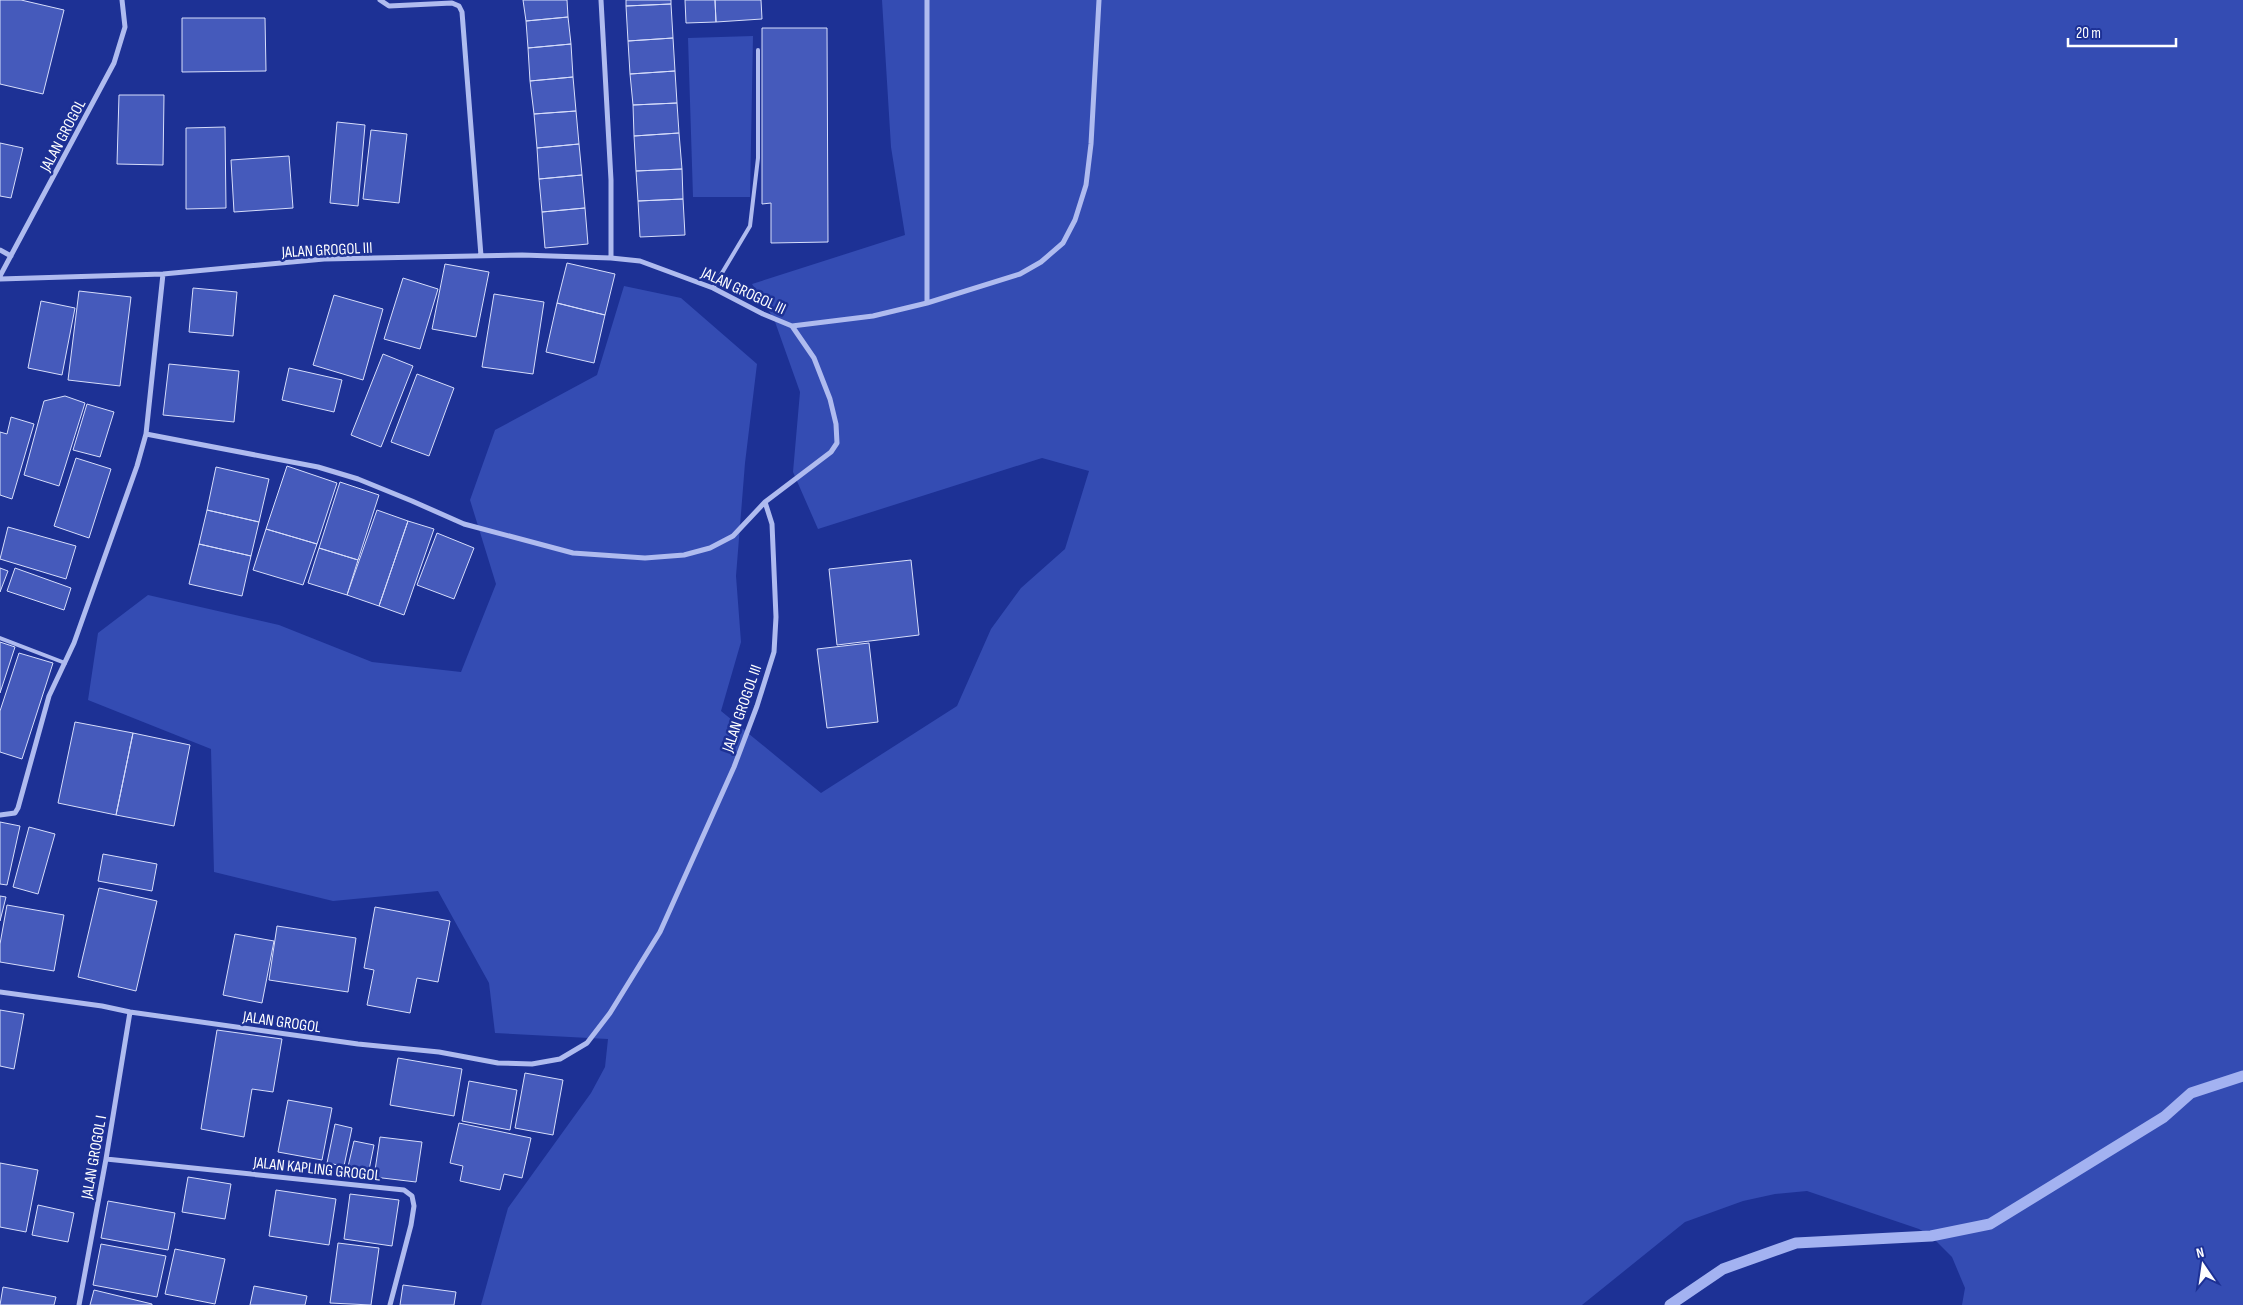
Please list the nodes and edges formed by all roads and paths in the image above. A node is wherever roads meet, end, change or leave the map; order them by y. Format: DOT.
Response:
graph roads {
  1 [pos="122,0"];
  2 [pos="380,0"];
  3 [pos="601,0"];
  4 [pos="927,0"];
  5 [pos="1100,0"];
  6 [pos="758,50"];
  7 [pos="0,250"];
  8 [pos="11,256"];
  9 [pos="481,256"];
  10 [pos="611,258"];
  11 [pos="163,274"];
  12 [pos="0,277"];
  13 [pos="713,288"];
  14 [pos="927,303"];
  15 [pos="792,326"];
  16 [pos="146,434"];
  17 [pos="765,502"];
  18 [pos="0,638"];
  19 [pos="66,663"];
  20 [pos="0,815"];
  21 [pos="0,992"];
  22 [pos="130,1012"];
  23 [pos="560,1059"];
  24 [pos="106,1159"];
  25 [pos="79,1305"];
  26 [pos="390,1305"];
  1 -- 8 [label="street, JALAN GROGOL"];
  2 -- 9 [label="street"];
  3 -- 10 [label="street"];
  4 -- 14 [label="street"];
  5 -- 14 [label="street"];
  6 -- 13 [label="lane"];
  7 -- 8 [label="street"];
  8 -- 12 [label="street, JALAN GROGOL"];
  9 -- 10 [label="street, JALAN GROGOL III"];
  9 -- 11 [label="street, JALAN GROGOL III"];
  10 -- 13 [label="street, JALAN GROGOL III"];
  11 -- 12 [label="street, JALAN GROGOL III"];
  11 -- 16 [label="street"];
  13 -- 15 [label="street, JALAN GROGOL III"];
  14 -- 15 [label="street"];
  15 -- 17 [label="street, JALAN GROGOL III"];
  16 -- 17 [label="street"];
  16 -- 19 [label="street"];
  17 -- 23 [label="street, JALAN GROGOL III"];
  18 -- 19 [label="lane"];
  19 -- 20 [label="street"];
  21 -- 22 [label="street, JALAN GROGOL"];
  22 -- 23 [label="street, JALAN GROGOL"];
  22 -- 24 [label="street, JALAN GROGOL I"];
  24 -- 25 [label="street, JALAN GROGOL I"];
  24 -- 26 [label="street, JALAN KAPLING GROGOL"];
}
